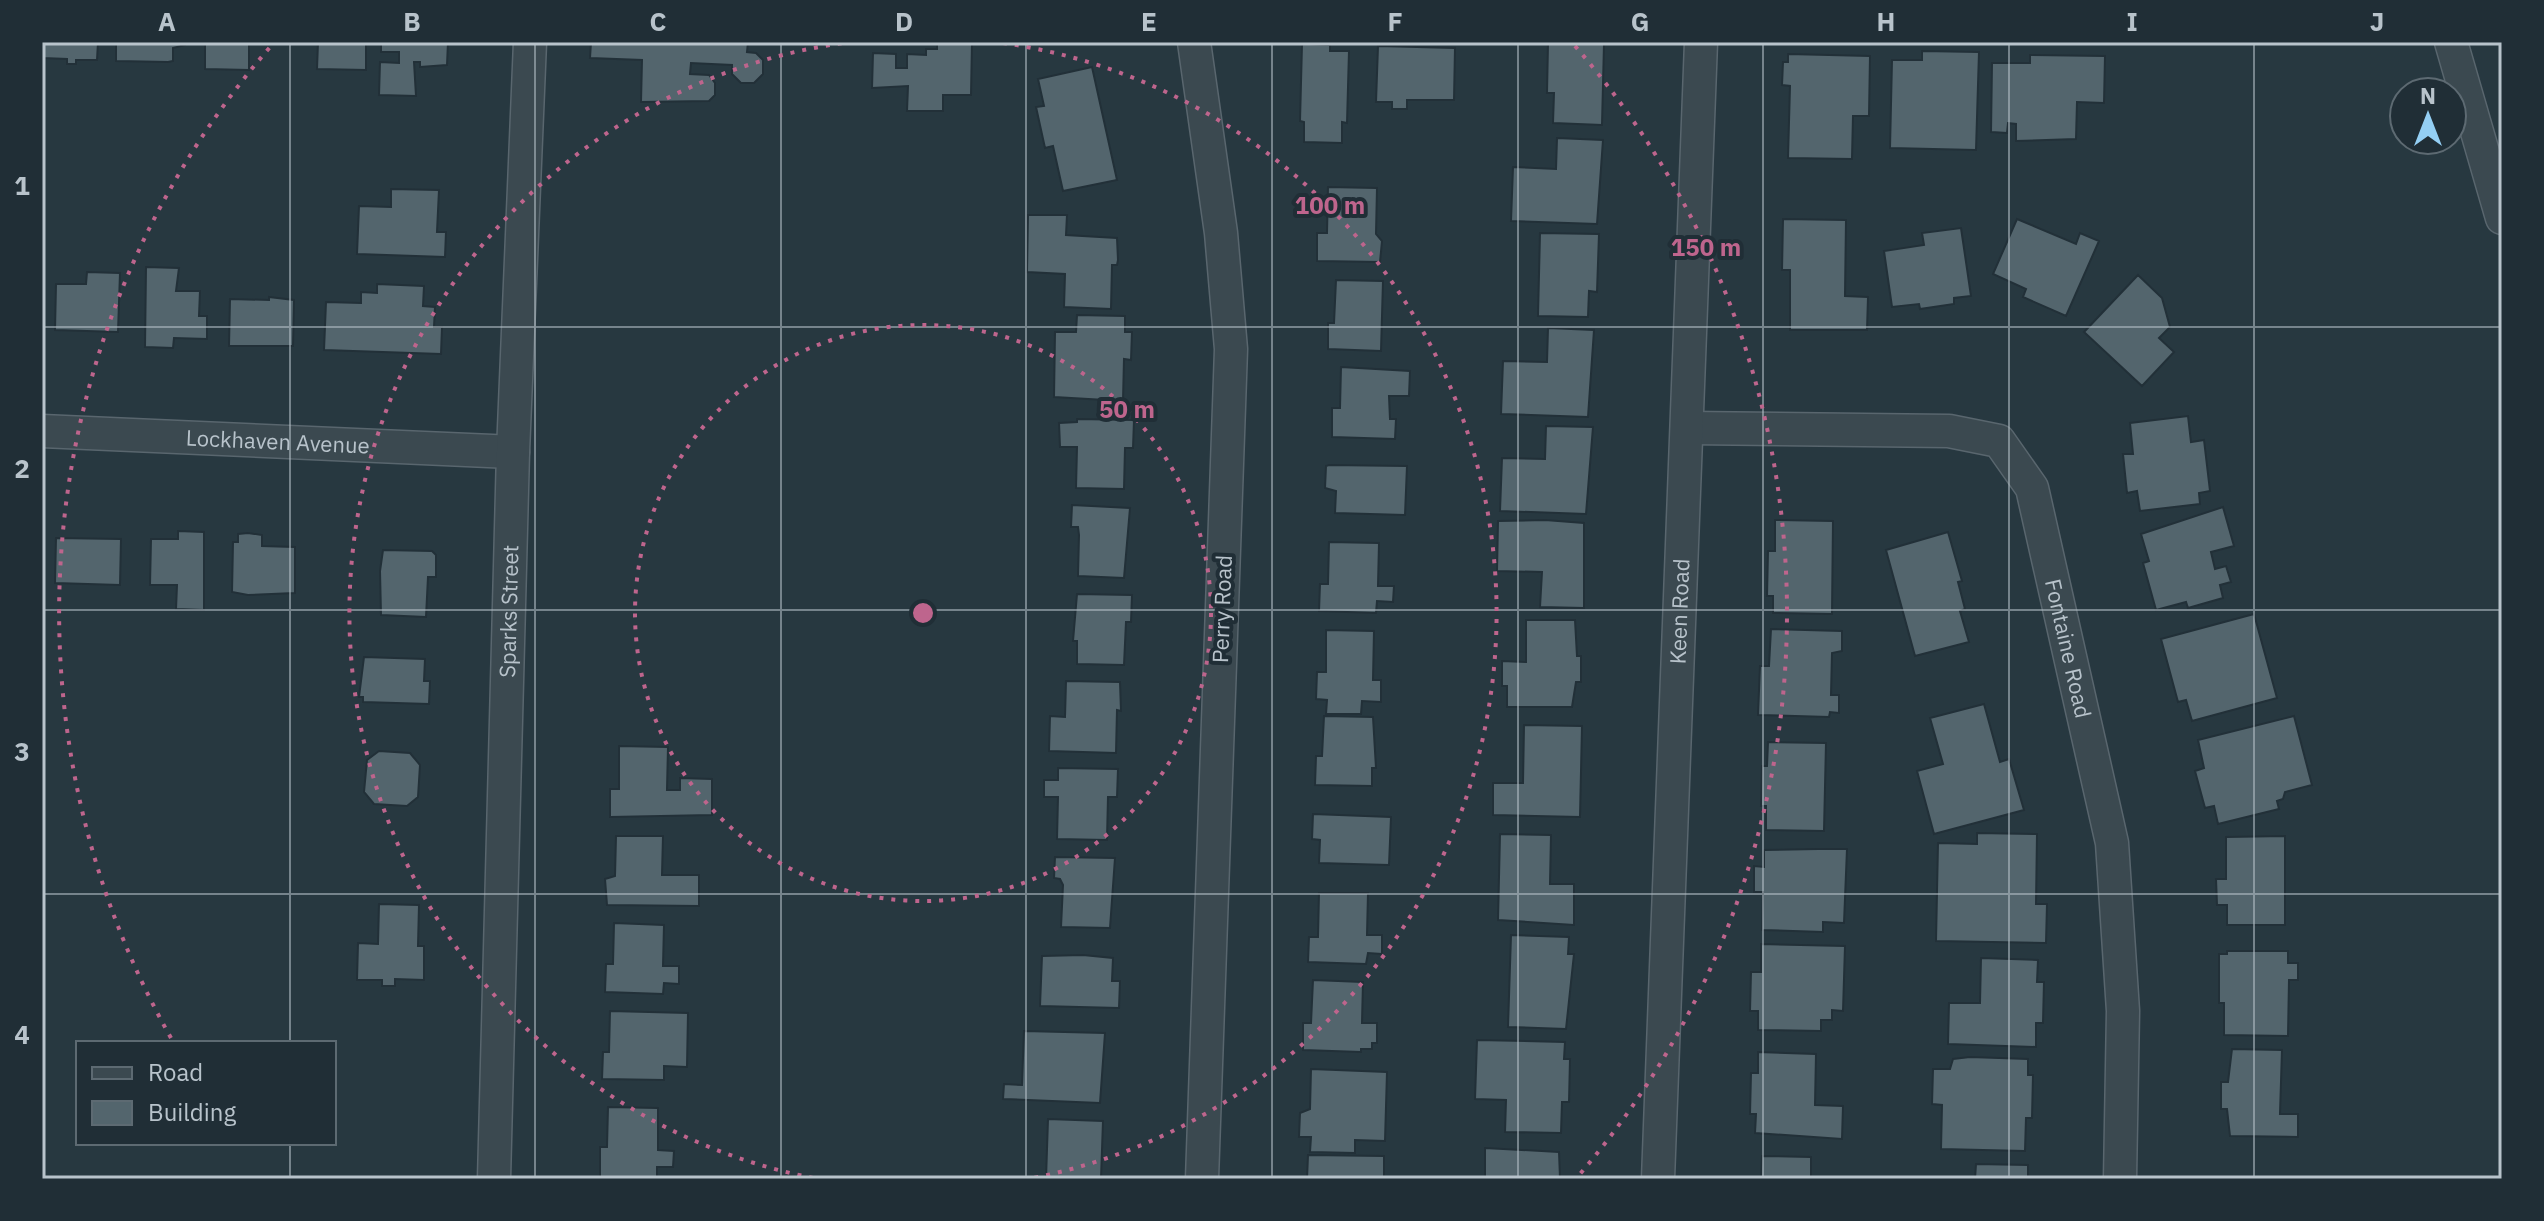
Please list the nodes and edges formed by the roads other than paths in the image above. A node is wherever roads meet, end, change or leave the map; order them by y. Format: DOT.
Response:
graph roads {
  1 [pos="530,42"];
  2 [pos="1194,42"];
  3 [pos="1701,42"];
  4 [pos="2451,42"];
  5 [pos="2502,218"];
  6 [pos="1688,428"];
  7 [pos="42,431"];
  8 [pos="513,452"];
  9 [pos="494,1179"];
  10 [pos="1202,1179"];
  11 [pos="1658,1179"];
  12 [pos="2120,1179"];
  1 -- 8 [label="street, Sparks Street"];
  2 -- 10 [label="street, Perry Road"];
  3 -- 6 [label="street, Keen Road"];
  4 -- 5 [label="street"];
  6 -- 11 [label="street, Keen Road"];
  6 -- 12 [label="street, Fontaine Road"];
  7 -- 8 [label="street, Lockhaven Avenue"];
  8 -- 9 [label="street, Sparks Street"];
}
